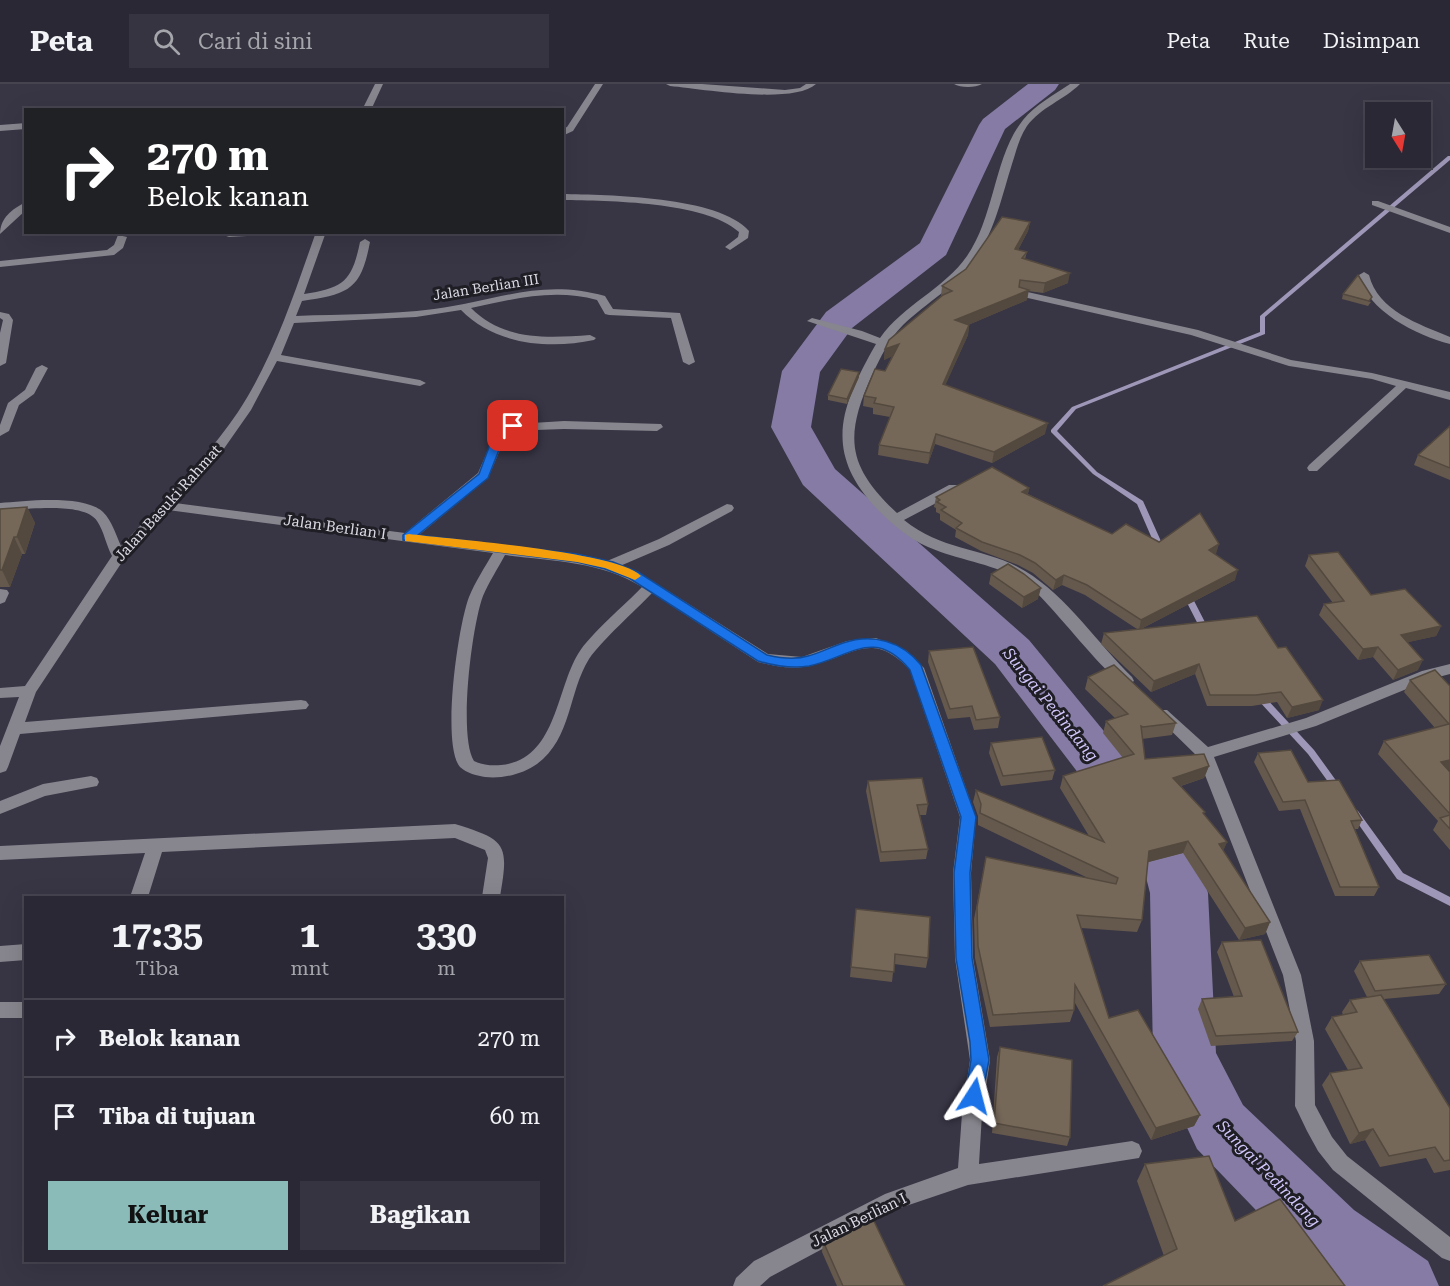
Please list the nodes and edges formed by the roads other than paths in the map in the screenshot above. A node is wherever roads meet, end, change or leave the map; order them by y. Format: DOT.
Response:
graph roads {
  1 [pos="379,84"];
  2 [pos="599,84"];
  3 [pos="670,84"];
  4 [pos="812,84"];
  5 [pos="958,84"];
  6 [pos="978,84"];
  7 [pos="1076,84"];
  8 [pos="367,108"];
  9 [pos="24,126"];
  10 [pos="0,128"];
  11 [pos="564,132"];
  12 [pos="564,197"];
  13 [pos="1375,203"];
  14 [pos="24,207"];
  15 [pos="1450,230"];
  16 [pos="0,231"];
  17 [pos="320,234"];
  18 [pos="122,237"];
  19 [pos="365,242"];
  20 [pos="730,247"];
  21 [pos="0,264"];
  22 [pos="1364,275"];
  23 [pos="1023,294"];
  24 [pos="299,298"];
  25 [pos="464,307"];
  26 [pos="0,315"];
  27 [pos="292,320"];
  28 [pos="812,321"];
  29 [pos="590,338"];
  30 [pos="1450,341"];
  31 [pos="882,343"];
  32 [pos="275,357"];
  33 [pos="689,362"];
  34 [pos="0,363"];
  35 [pos="42,368"];
  36 [pos="420,383"];
  37 [pos="1403,385"];
  38 [pos="1450,396"];
  39 [pos="657,427"];
  40 [pos="0,432"];
  41 [pos="1313,468"];
  42 [pos="968,480"];
  43 [pos="166,506"];
  44 [pos="0,507"];
  45 [pos="728,508"];
  46 [pos="895,519"];
  47 [pos="407,538"];
  48 [pos="502,549"];
  49 [pos="119,556"];
  50 [pos="609,565"];
  51 [pos="650,587"];
  52 [pos="1450,669"];
  53 [pos="1136,689"];
  54 [pos="29,691"];
  55 [pos="0,693"];
  56 [pos="301,705"];
  57 [pos="1153,706"];
  58 [pos="13,729"];
  59 [pos="1204,754"];
  60 [pos="0,767"];
  61 [pos="91,782"];
  62 [pos="0,808"];
  63 [pos="156,844"];
  64 [pos="0,853"];
  65 [pos="139,896"];
  66 [pos="491,896"];
  67 [pos="24,952"];
  68 [pos="0,954"];
  69 [pos="0,1010"];
  70 [pos="24,1010"];
  71 [pos="1132,1151"];
  72 [pos="968,1175"];
  73 [pos="1450,1250"];
  74 [pos="744,1286"];
  1 -- 8 [label="street"];
  2 -- 11 [label="street"];
  3 -- 4 [label="street"];
  5 -- 6 [label="street"];
  7 -- 31 [label="street"];
  9 -- 10 [label="street"];
  12 -- 20 [label="street"];
  13 -- 15 [label="street"];
  14 -- 16 [label="street"];
  17 -- 24 [label="street, Jalan Basuki Rahmat"];
  18 -- 21 [label="street"];
  19 -- 24 [label="street"];
  22 -- 30 [label="street"];
  23 -- 37 [label="street"];
  24 -- 27 [label="street, Jalan Basuki Rahmat"];
  25 -- 27 [label="street, Jalan Berlian III"];
  25 -- 29 [label="street"];
  25 -- 33 [label="street, Jalan Berlian III"];
  26 -- 34 [label="street"];
  27 -- 32 [label="street, Jalan Basuki Rahmat"];
  28 -- 31 [label="street"];
  31 -- 46 [label="street"];
  32 -- 36 [label="street"];
  32 -- 43 [label="street, Jalan Basuki Rahmat"];
  35 -- 40 [label="street"];
  37 -- 38 [label="street"];
  37 -- 41 [label="street"];
  39 -- 47 [label="street"];
  42 -- 46 [label="street"];
  43 -- 47 [label="street, Jalan Berlian I"];
  43 -- 49 [label="street, Jalan Basuki Rahmat"];
  44 -- 49 [label="street"];
  45 -- 50 [label="street"];
  46 -- 53 [label="street"];
  47 -- 48 [label="street, Jalan Berlian I"];
  48 -- 50 [label="street, Jalan Berlian I"];
  48 -- 51 [label="street"];
  49 -- 54 [label="street, Jalan Basuki Rahmat"];
  50 -- 51 [label="street, Jalan Berlian I"];
  51 -- 72 [label="street, Jalan Berlian I"];
  52 -- 59 [label="street"];
  54 -- 55 [label="street"];
  54 -- 58 [label="street, Jalan Basuki Rahmat"];
  56 -- 58 [label="street"];
  57 -- 59 [label="street"];
  58 -- 60 [label="street, Jalan Basuki Rahmat"];
  59 -- 73 [label="street"];
  61 -- 62 [label="street"];
  63 -- 64 [label="street"];
  63 -- 65 [label="street"];
  63 -- 66 [label="street"];
  67 -- 68 [label="street"];
  69 -- 70 [label="street"];
  71 -- 72 [label="street"];
  72 -- 74 [label="street, Jalan Berlian I"];
}
